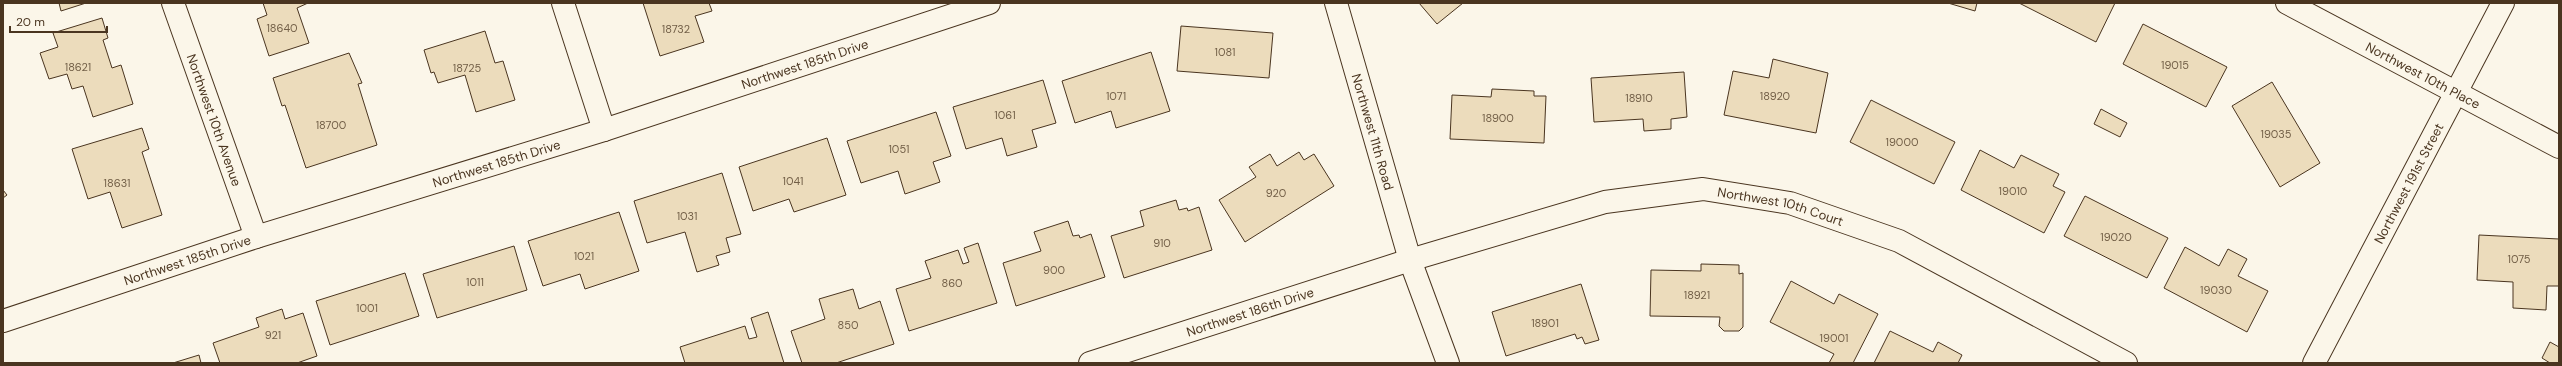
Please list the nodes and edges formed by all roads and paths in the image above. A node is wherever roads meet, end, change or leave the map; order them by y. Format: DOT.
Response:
graph roads {
  1 [pos="173,3"];
  2 [pos="564,3"];
  3 [pos="989,3"];
  4 [pos="1336,3"];
  5 [pos="2287,3"];
  6 [pos="2503,3"];
  7 [pos="959,8"];
  8 [pos="2455,93"];
  9 [pos="604,130"];
  10 [pos="2559,147"];
  11 [pos="256,237"];
  12 [pos="1410,260"];
  13 [pos="3,321"];
  14 [pos="1090,363"];
  15 [pos="1448,363"];
  16 [pos="2126,363"];
  17 [pos="2314,363"];
  1 -- 11 [label="street, Northwest 10th Avenue"];
  2 -- 9 [label="street"];
  3 -- 7 [label="street, Northwest 185th Drive"];
  4 -- 12 [label="street, Northwest 11th Road"];
  5 -- 8 [label="street, Northwest 10th Place"];
  6 -- 8 [label="street, Northwest 191st Street"];
  7 -- 9 [label="street, Northwest 185th Drive"];
  8 -- 10 [label="street, Northwest 10th Place"];
  8 -- 17 [label="street, Northwest 191st Street"];
  9 -- 11 [label="street, Northwest 185th Drive"];
  11 -- 13 [label="street, Northwest 185th Drive"];
  12 -- 14 [label="street, Northwest 186th Drive"];
  12 -- 15 [label="street"];
  12 -- 16 [label="street, Northwest 10th Court"];
}
